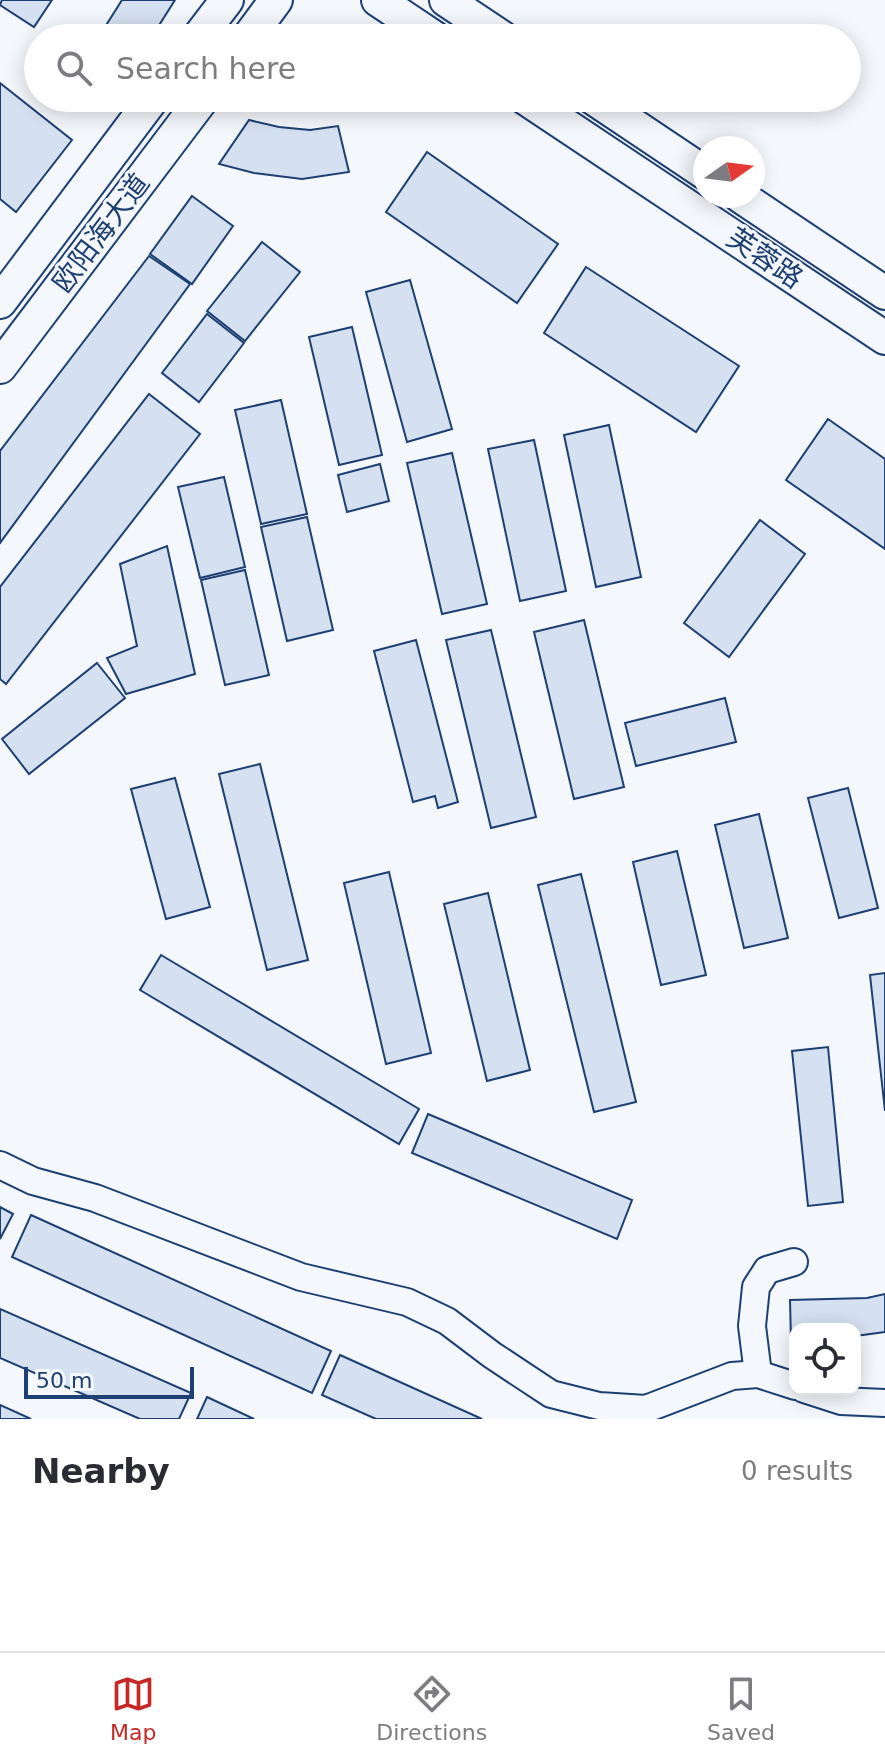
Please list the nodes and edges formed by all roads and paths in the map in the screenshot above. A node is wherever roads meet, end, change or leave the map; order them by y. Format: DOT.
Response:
graph roads {
  1 [pos="227,0"];
  2 [pos="276,0"];
  3 [pos="378,0"];
  4 [pos="446,0"];
  5 [pos="209,24"];
  6 [pos="258,24"];
  7 [pos="414,24"];
  8 [pos="482,24"];
  9 [pos="142,112"];
  10 [pos="192,112"];
  11 [pos="546,112"];
  12 [pos="614,112"];
  13 [pos="693,165"];
  14 [pos="758,208"];
  15 [pos="885,293"];
  16 [pos="0,302"];
  17 [pos="885,338"];
  18 [pos="0,367"];
  19 [pos="0,1165"];
  20 [pos="794,1262"];
  21 [pos="758,1374"];
  22 [pos="789,1384"];
  23 [pos="822,1395"];
  24 [pos="885,1403"];
  1 -- 5 [label="main road"];
  2 -- 6 [label="main road"];
  3 -- 7 [label="main road"];
  4 -- 8 [label="main road"];
  9 -- 16 [label="main road, 欧阳海大道"];
  10 -- 18 [label="main road, 欧阳海大道"];
  11 -- 17 [label="main road, 芙蓉路"];
  12 -- 13 [label="main road"];
  14 -- 15 [label="main road, 芙蓉路"];
  19 -- 21 [label="street"];
  20 -- 21 [label="street"];
  21 -- 22 [label="street"];
  23 -- 24 [label="street"];
}
